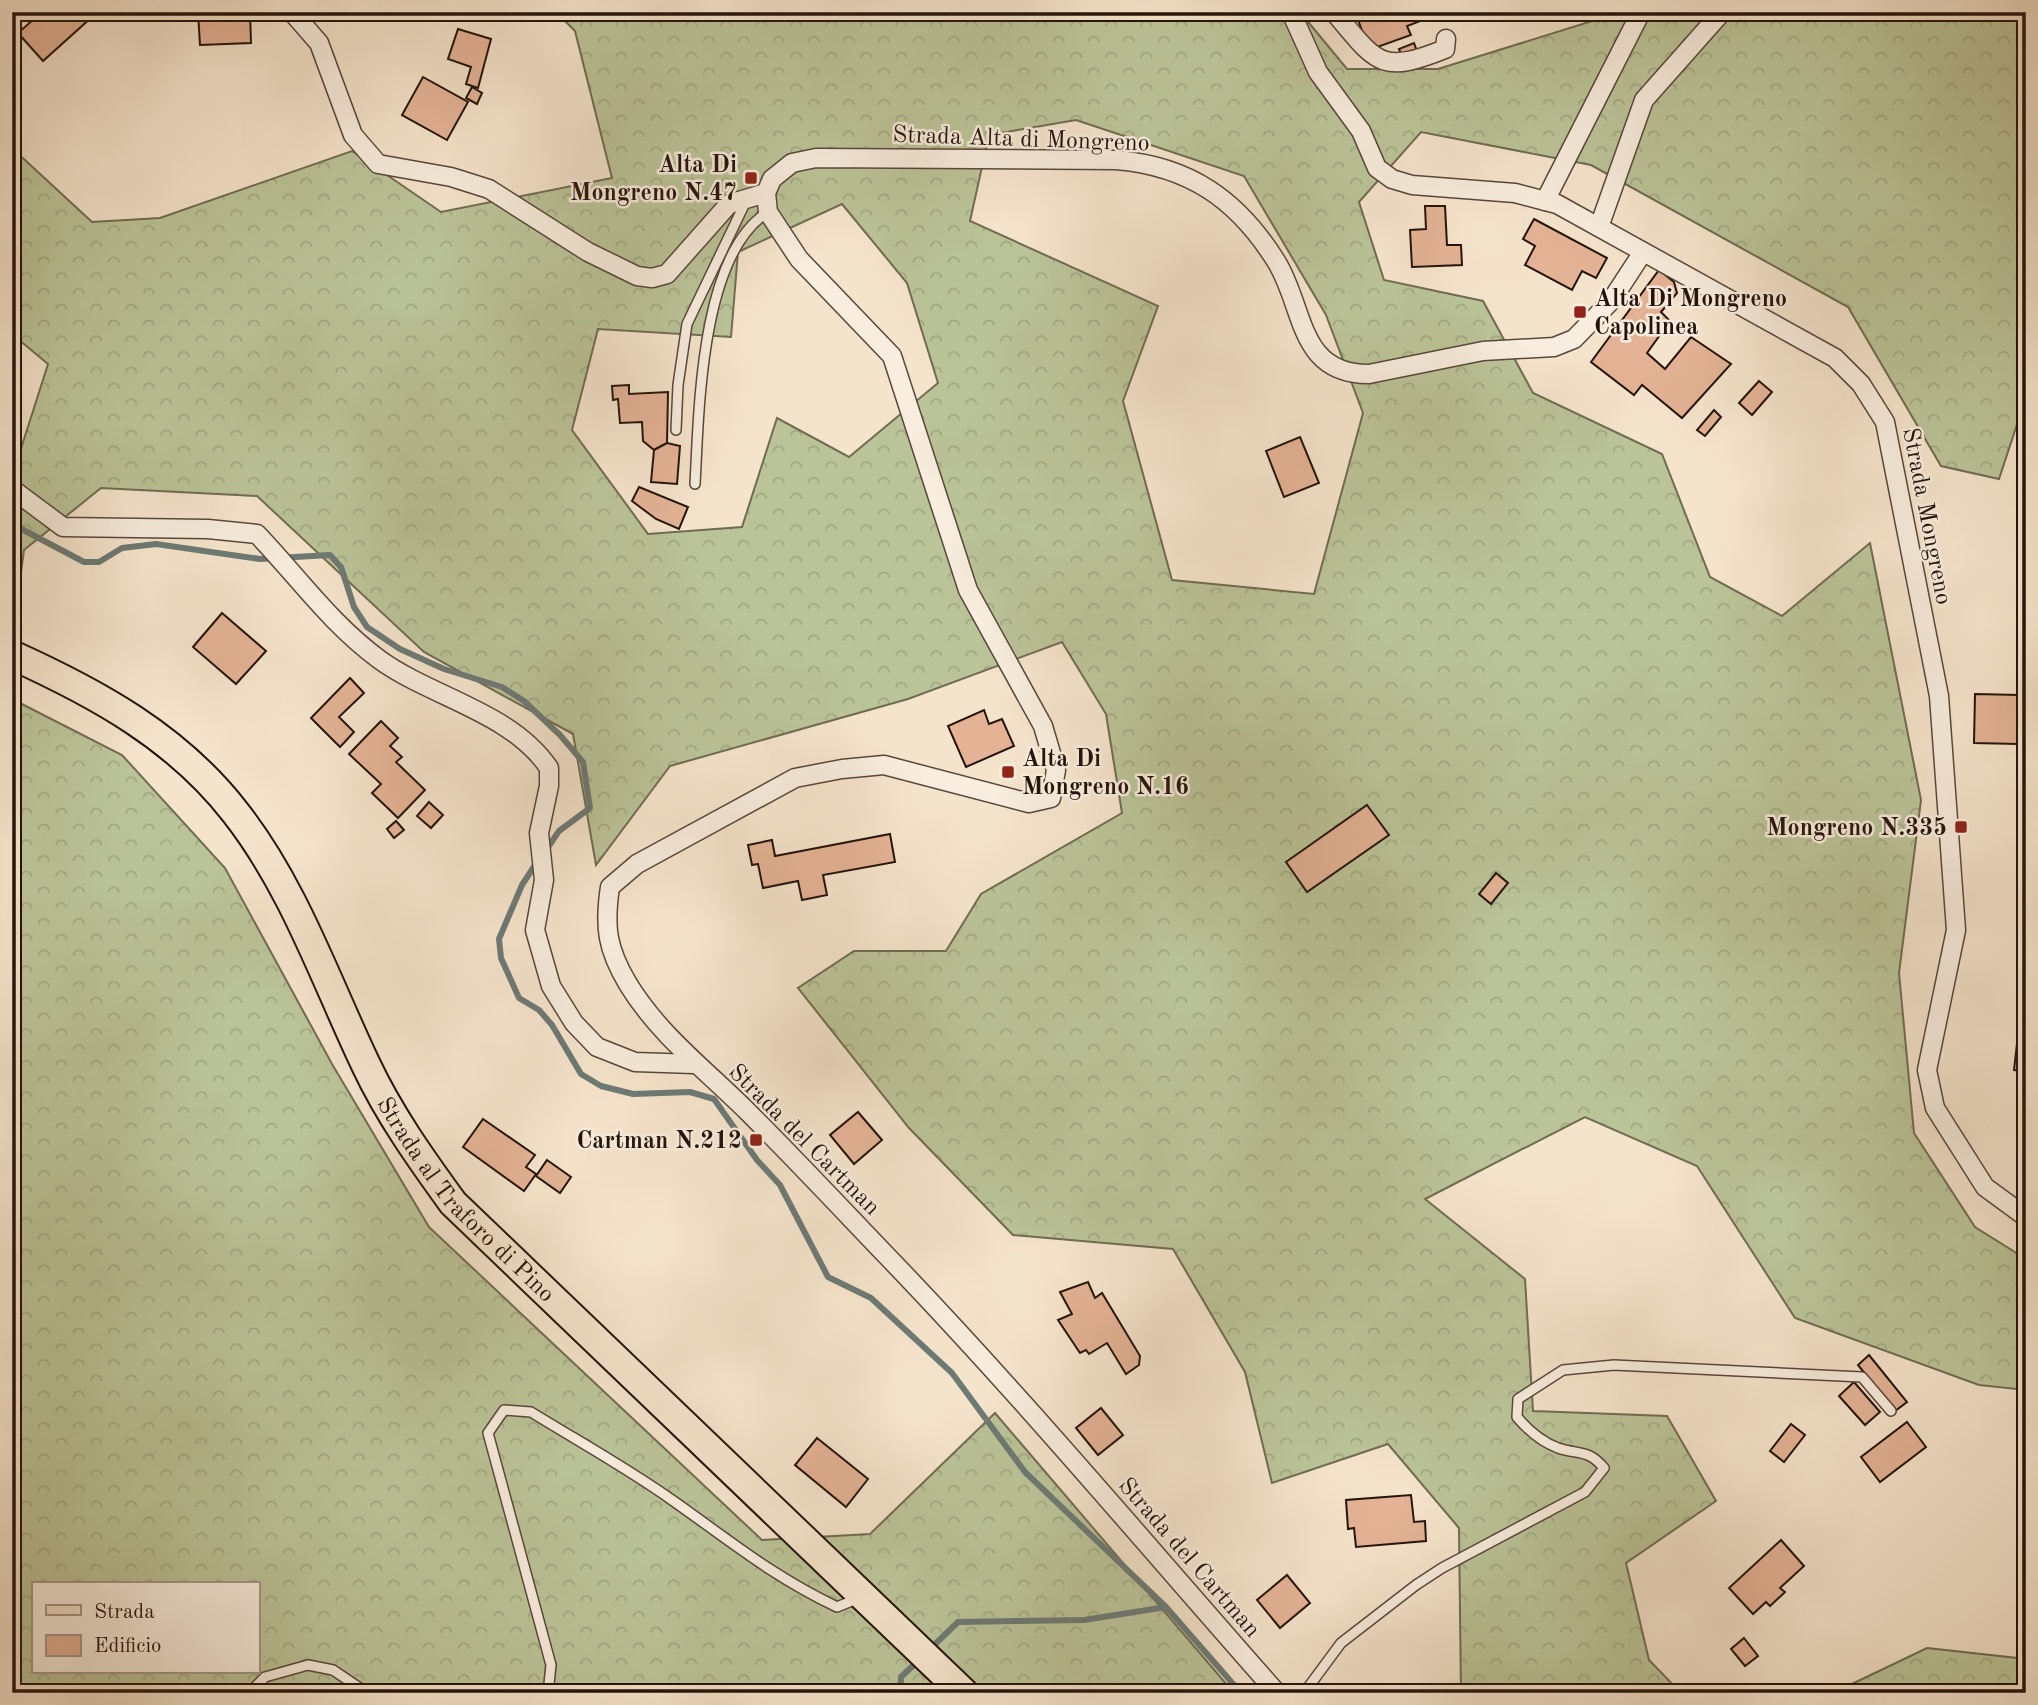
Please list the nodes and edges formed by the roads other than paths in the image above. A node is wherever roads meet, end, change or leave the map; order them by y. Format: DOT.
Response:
graph roads {
  1 [pos="292,12"];
  2 [pos="1291,12"];
  3 [pos="1334,12"];
  4 [pos="1641,12"];
  5 [pos="1722,12"];
  6 [pos="1446,39"];
  7 [pos="757,195"];
  8 [pos="1545,201"];
  9 [pos="768,212"];
  10 [pos="1599,228"];
  11 [pos="1643,252"];
  12 [pos="676,430"];
  13 [pos="695,484"];
  14 [pos="12,489"];
  15 [pos="24,660"];
  16 [pos="694,1064"];
  17 [pos="2026,1217"];
  18 [pos="1891,1411"];
  19 [pos="864,1595"];
  20 [pos="249,1693"];
  21 [pos="367,1693"];
  22 [pos="548,1693"];
  23 [pos="964,1693"];
  24 [pos="1277,1693"];
  25 [pos="1304,1693"];
  1 -- 7 [label="street, Strada Alta di Mongreno"];
  2 -- 8 [label="street, Strada Mongreno"];
  3 -- 6 [label="street"];
  4 -- 8 [label="street"];
  5 -- 10 [label="street"];
  7 -- 9 [label="street"];
  7 -- 11 [label="street, Strada Alta di Mongreno"];
  7 -- 12 [label="lane"];
  8 -- 10 [label="street, Strada Mongreno"];
  9 -- 13 [label="lane"];
  9 -- 16 [label="street"];
  10 -- 11 [label="street, Strada Mongreno"];
  11 -- 17 [label="street, Strada Mongreno"];
  14 -- 16 [label="street, Strada del Cartman"];
  15 -- 19 [label="main road, Strada al Traforo di Pino"];
  16 -- 24 [label="street, Strada del Cartman"];
  18 -- 25 [label="lane"];
  19 -- 22 [label="lane"];
  19 -- 23 [label="main road, Strada al Traforo di Pino"];
  20 -- 21 [label="lane"];
}
